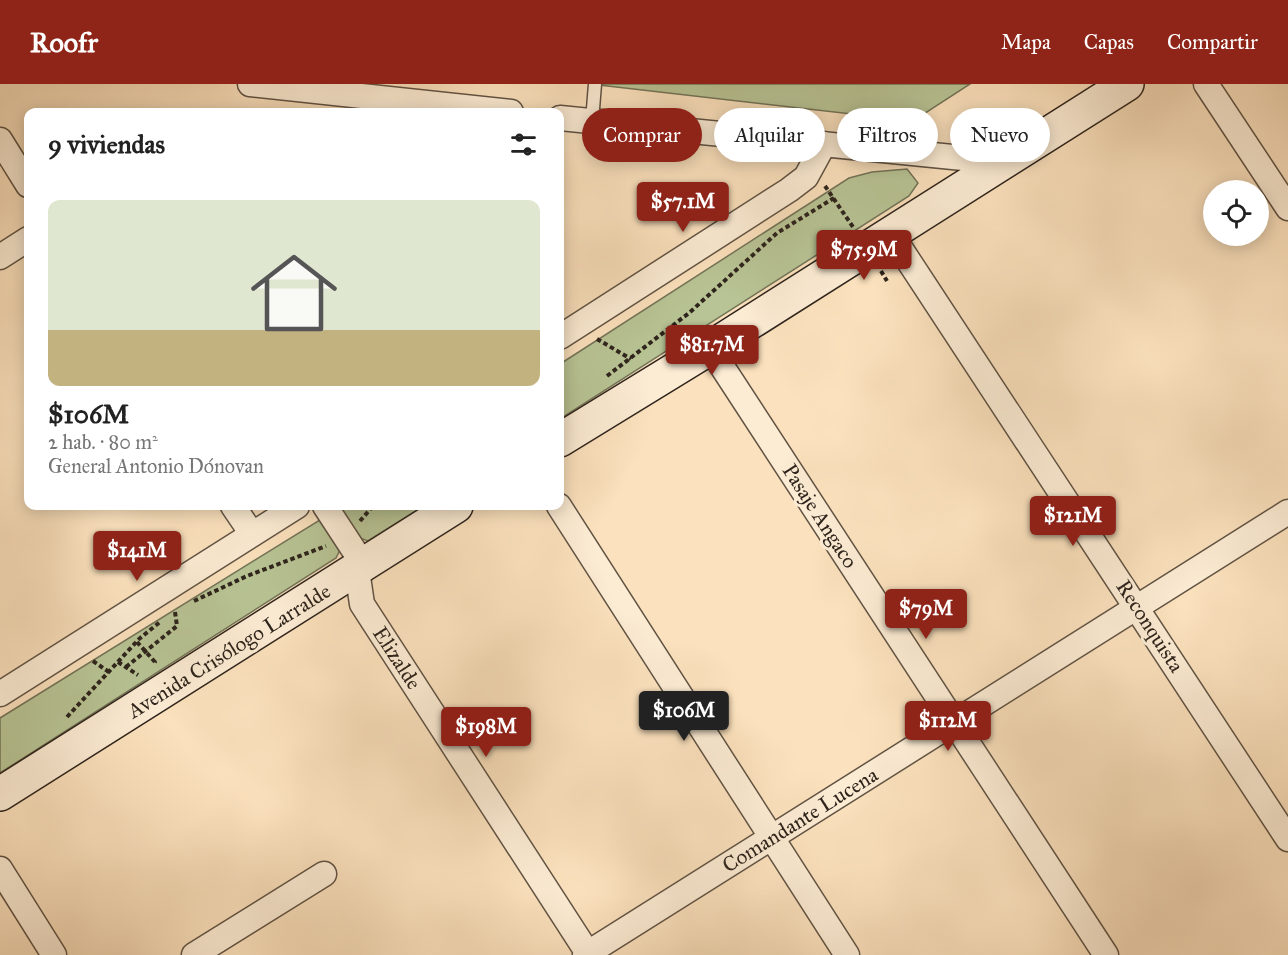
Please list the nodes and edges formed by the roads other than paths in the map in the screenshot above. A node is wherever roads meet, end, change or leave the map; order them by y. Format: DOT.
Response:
graph roads {
  1 [pos="250,84"];
  2 [pos="595,84"];
  3 [pos="1127,84"];
  4 [pos="1206,84"];
  5 [pos="430,108"];
  6 [pos="593,108"];
  7 [pos="564,118"];
  8 [pos="582,120"];
  9 [pos="1050,132"];
  10 [pos="0,140"];
  11 [pos="825,144"];
  12 [pos="950,157"];
  13 [pos="814,162"];
  14 [pos="1003,162"];
  15 [pos="24,179"];
  16 [pos="1288,208"];
  17 [pos="24,241"];
  18 [pos="879,241"];
  19 [pos="0,256"];
  20 [pos="567,332"];
  21 [pos="710,348"];
  22 [pos="564,438"];
  23 [pos="236,510"];
  24 [pos="291,510"];
  25 [pos="328,510"];
  26 [pos="450,510"];
  27 [pos="562,510"];
  28 [pos="1288,512"];
  29 [pos="252,534"];
  30 [pos="357,570"];
  31 [pos="1138,608"];
  32 [pos="0,694"];
  33 [pos="955,723"];
  34 [pos="0,794"];
  35 [pos="770,839"];
  36 [pos="1288,839"];
  37 [pos="0,869"];
  38 [pos="324,874"];
  39 [pos="587,954"];
  40 [pos="54,955"];
  41 [pos="194,955"];
  42 [pos="847,955"];
  43 [pos="1106,955"];
  1 -- 5 [label="street"];
  2 -- 6 [label="lane"];
  3 -- 9 [label="main road"];
  4 -- 16 [label="street"];
  7 -- 8 [label="street"];
  10 -- 15 [label="street"];
  11 -- 12 [label="street"];
  13 -- 20 [label="street"];
  14 -- 18 [label="main road"];
  17 -- 19 [label="street"];
  18 -- 21 [label="main road"];
  18 -- 31 [label="street, Reconquista"];
  21 -- 22 [label="main road"];
  21 -- 33 [label="street, Pasaje Angaco"];
  23 -- 29 [label="street"];
  24 -- 29 [label="street"];
  25 -- 30 [label="street, Elizalde"];
  26 -- 30 [label="main road, Avenida Crisólogo Larralde"];
  27 -- 35 [label="street"];
  28 -- 31 [label="street, Comandante Lucena"];
  29 -- 32 [label="street"];
  30 -- 34 [label="main road, Avenida Crisólogo Larralde"];
  30 -- 39 [label="street, Elizalde"];
  31 -- 33 [label="street, Comandante Lucena"];
  31 -- 36 [label="street, Reconquista"];
  33 -- 35 [label="street, Comandante Lucena"];
  33 -- 43 [label="street, Pasaje Angaco"];
  35 -- 39 [label="street, Comandante Lucena"];
  35 -- 42 [label="street"];
  37 -- 40 [label="street"];
  38 -- 41 [label="street"];
}
